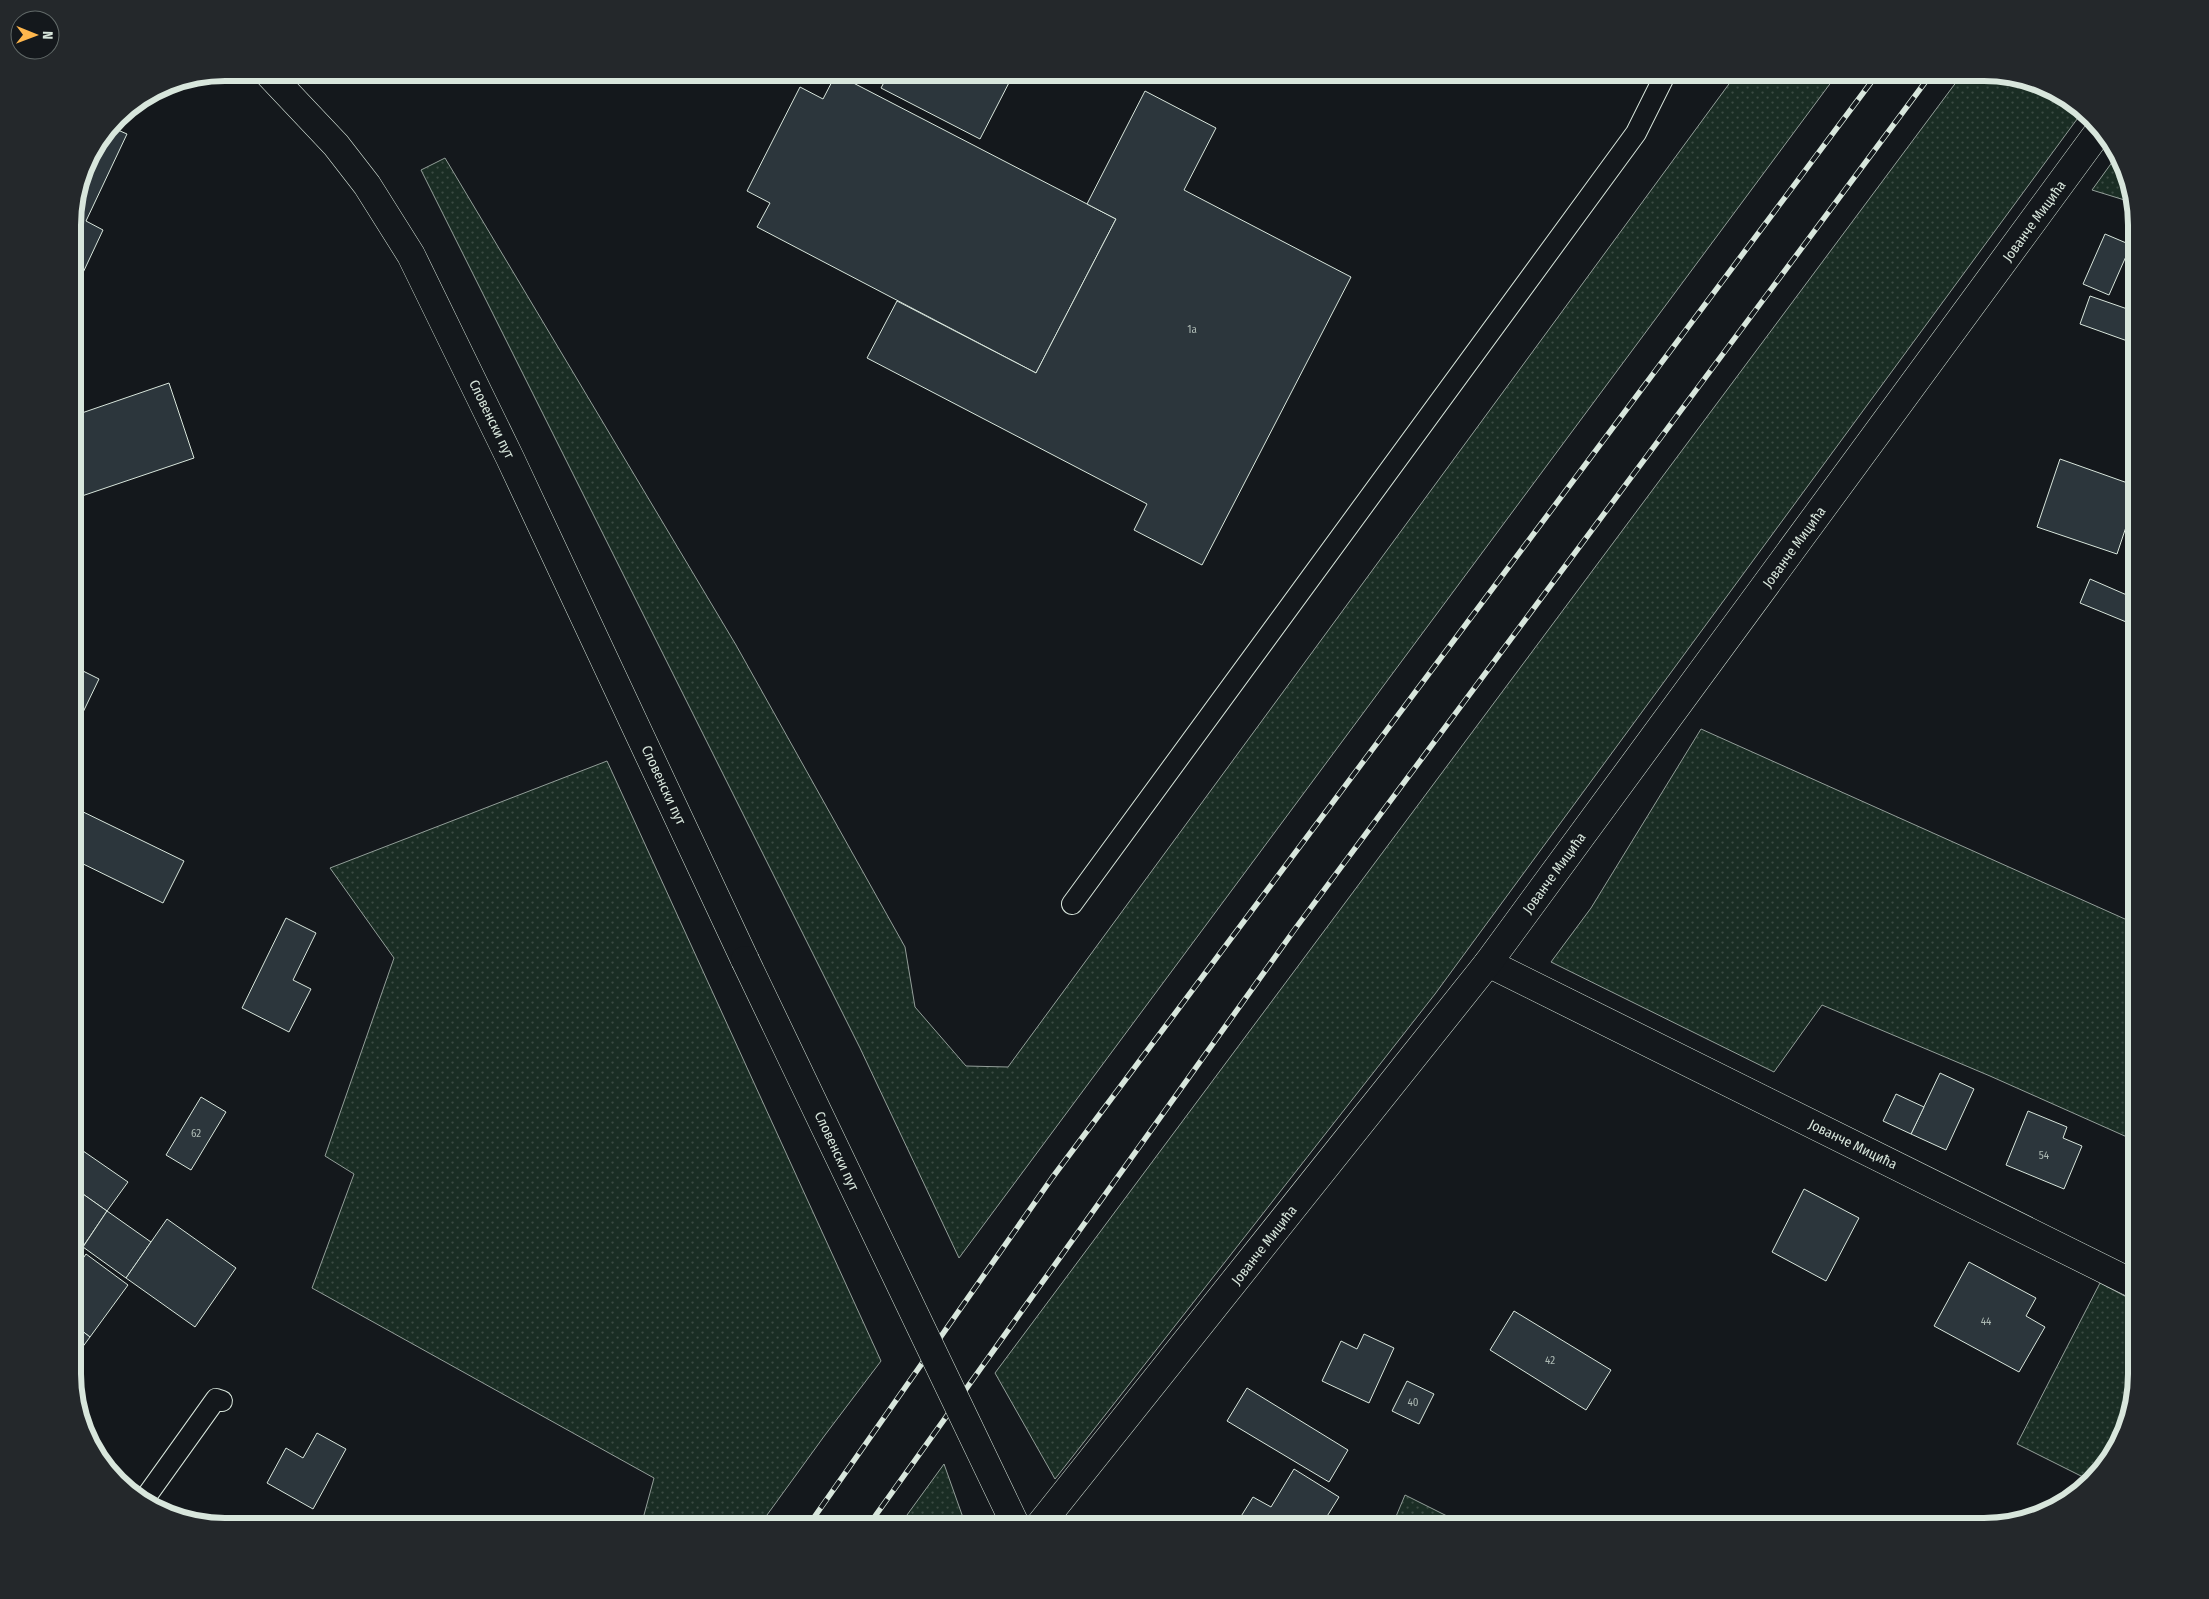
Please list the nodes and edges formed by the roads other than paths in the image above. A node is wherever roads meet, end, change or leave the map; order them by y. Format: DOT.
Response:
graph roads {
  1 [pos="276,81"];
  2 [pos="1662,81"];
  3 [pos="2097,135"];
  4 [pos="1072,904"];
  5 [pos="1488,963"];
  6 [pos="2128,1280"];
  7 [pos="222,1401"];
  8 [pos="147,1495"];
  9 [pos="1012,1518"];
  10 [pos="1046,1518"];
  1 -- 9 [label="street, Словенски пут, bridge"];
  2 -- 4 [label="lane"];
  3 -- 5 [label="street, Јованче Мицића"];
  5 -- 6 [label="street, Јованче Мицића"];
  5 -- 10 [label="street, Јованче Мицића"];
  7 -- 8 [label="lane"];
}
